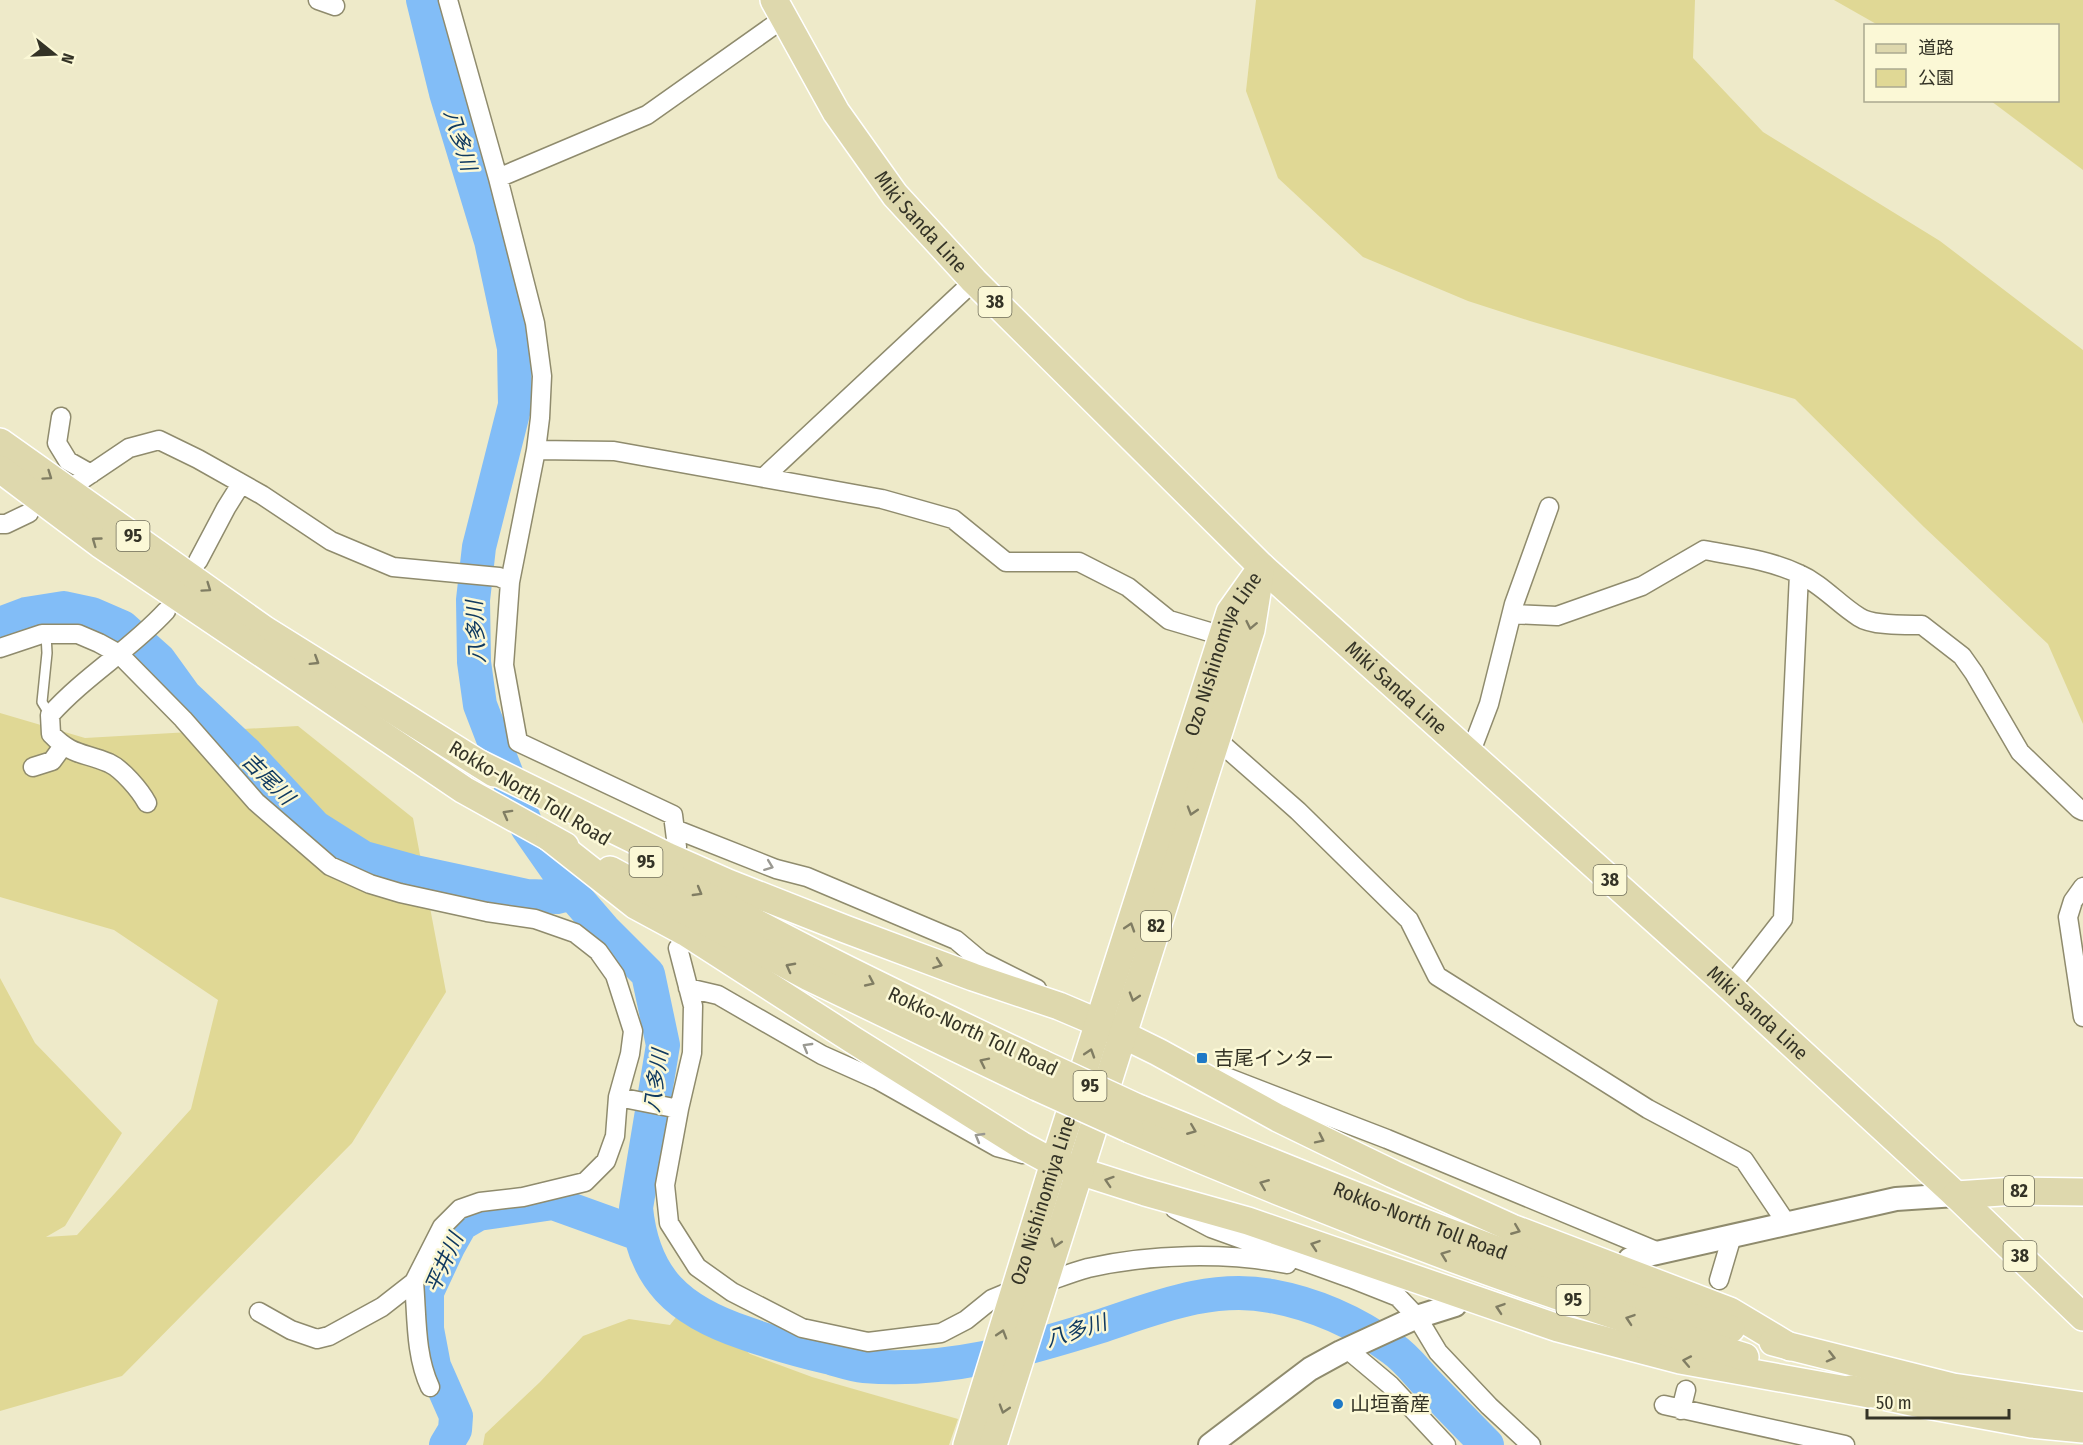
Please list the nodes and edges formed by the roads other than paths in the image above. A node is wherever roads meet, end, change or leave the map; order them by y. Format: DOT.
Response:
graph roads {
  1 [pos="448,0"];
  2 [pos="779,9"];
  3 [pos="498,178"];
  4 [pos="974,281"];
  5 [pos="60,417"];
  6 [pos="0,442"];
  7 [pos="536,450"];
  8 [pos="0,469"];
  9 [pos="763,478"];
  10 [pos="241,484"];
  11 [pos="1549,507"];
  12 [pos="29,513"];
  13 [pos="0,524"];
  14 [pos="198,561"];
  15 [pos="1262,567"];
  16 [pos="1799,574"];
  17 [pos="505,579"];
  18 [pos="166,611"];
  19 [pos="1512,614"];
  20 [pos="46,634"];
  21 [pos="1223,636"];
  22 [pos="0,648"];
  23 [pos="123,652"];
  24 [pos="50,715"];
  25 [pos="1215,738"];
  26 [pos="63,746"];
  27 [pos="1470,754"];
  28 [pos="480,764"];
  29 [pos="33,767"];
  30 [pos="147,803"];
  31 [pos="2083,811"];
  32 [pos="550,838"];
  33 [pos="2080,898"];
  34 [pos="678,948"];
  35 [pos="1730,987"];
  36 [pos="688,988"];
  37 [pos="1059,1006"];
  38 [pos="2083,1017"];
  39 [pos="1111,1029"];
  40 [pos="1158,1052"];
  41 [pos="1040,1076"];
  42 [pos="621,1098"];
  43 [pos="676,1108"];
  44 [pos="1134,1118"];
  45 [pos="1066,1167"];
  46 [pos="1145,1192"];
  47 [pos="2083,1192"];
  48 [pos="1956,1195"];
  49 [pos="1787,1224"];
  50 [pos="1732,1236"];
  51 [pos="1661,1252"];
  52 [pos="1630,1259"];
  53 [pos="1340,1275"];
  54 [pos="1719,1280"];
  55 [pos="414,1282"];
  56 [pos="1033,1290"];
  57 [pos="1455,1305"];
  58 [pos="259,1312"];
  59 [pos="2083,1317"];
  60 [pos="1411,1319"];
  61 [pos="1790,1347"];
  62 [pos="1347,1349"];
  63 [pos="430,1387"];
  64 [pos="1686,1390"];
  65 [pos="1869,1394"];
  66 [pos="2083,1406"];
  67 [pos="2033,1412"];
  68 [pos="2083,1429"];
  69 [pos="967,1445"];
  70 [pos="993,1445"];
  71 [pos="1210,1445"];
  72 [pos="1446,1445"];
  73 [pos="1531,1445"];
  74 [pos="1845,1445"];
  1 -- 3 [label="street"];
  2 -- 3 [label="street"];
  2 -- 4 [label="main road, Miki Sanda Line / 38"];
  3 -- 7 [label="street"];
  4 -- 9 [label="street"];
  4 -- 15 [label="main road, Miki Sanda Line / 38"];
  5 -- 10 [label="street"];
  6 -- 28 [label="main road, Rokko-North Toll Road / 95, one-way"];
  7 -- 9 [label="street"];
  7 -- 17 [label="street"];
  32 -- 8 [label="main road, Rokko-North Toll Road / 95, one-way"];
  9 -- 21 [label="street"];
  10 -- 14 [label="street"];
  10 -- 17 [label="street"];
  11 -- 19 [label="street"];
  12 -- 13 [label="street"];
  15 -- 21 [label="main road, Ozo Nishinomiya Line / 82"];
  15 -- 25 [label="main road, Ozo Nishinomiya Line / 82, one-way"];
  15 -- 27 [label="main road, Miki Sanda Line / 38"];
  16 -- 19 [label="street"];
  16 -- 31 [label="street"];
  16 -- 35 [label="street"];
  17 -- 37 [label="street, one-way"];
  18 -- 23 [label="street"];
  19 -- 27 [label="street"];
  20 -- 22 [label="street"];
  20 -- 23 [label="street"];
  20 -- 24 [label="lane"];
  39 -- 21 [label="main road, Ozo Nishinomiya Line / 82, one-way"];
  23 -- 24 [label="street"];
  23 -- 42 [label="street"];
  24 -- 26 [label="street"];
  25 -- 39 [label="main road, Ozo Nishinomiya Line / 82, one-way"];
  25 -- 49 [label="street"];
  26 -- 29 [label="street"];
  26 -- 30 [label="street"];
  27 -- 35 [label="main road, Miki Sanda Line / 38"];
  28 -- 37 [label="main road, one-way"];
  28 -- 41 [label="main road, Rokko-North Toll Road / 95, one-way"];
  41 -- 32 [label="main road, Rokko-North Toll Road / 95, one-way"];
  32 -- 45 [label="main road"];
  33 -- 38 [label="street"];
  34 -- 36 [label="street"];
  35 -- 48 [label="main road, Miki Sanda Line / 38"];
  36 -- 43 [label="street"];
  45 -- 36 [label="street, one-way"];
  37 -- 39 [label="main road"];
  39 -- 40 [label="main road, 95"];
  39 -- 45 [label="main road, Ozo Nishinomiya Line / 82"];
  40 -- 51 [label="street"];
  40 -- 61 [label="main road, 95, one-way"];
  41 -- 44 [label="main road, Rokko-North Toll Road / 95, bridge"];
  42 -- 43 [label="street"];
  42 -- 55 [label="street"];
  43 -- 56 [label="street"];
  44 -- 61 [label="main road, Rokko-North Toll Road / 95, one-way"];
  65 -- 44 [label="main road, Rokko-North Toll Road / 95, one-way"];
  46 -- 45 [label="main road, one-way"];
  45 -- 56 [label="main road, Ozo Nishinomiya Line / 82"];
  46 -- 53 [label="street"];
  65 -- 46 [label="main road, one-way"];
  47 -- 48 [label="main road, 82"];
  48 -- 49 [label="street"];
  48 -- 59 [label="main road, Miki Sanda Line / 38"];
  49 -- 50 [label="street"];
  50 -- 51 [label="street"];
  50 -- 54 [label="street"];
  51 -- 52 [label="street"];
  53 -- 56 [label="street"];
  53 -- 60 [label="street"];
  55 -- 58 [label="street"];
  55 -- 63 [label="street"];
  69 -- 56 [label="main road, Ozo Nishinomiya Line / 82, one-way"];
  56 -- 70 [label="main road, Ozo Nishinomiya Line / 82, one-way"];
  57 -- 60 [label="street"];
  60 -- 62 [label="street"];
  60 -- 73 [label="street"];
  61 -- 67 [label="main road, Rokko-North Toll Road / 95, one-way"];
  62 -- 71 [label="street"];
  62 -- 72 [label="street"];
  64 -- 74 [label="street"];
  65 -- 67 [label="main road, Rokko-North Toll Road / 95"];
  66 -- 67 [label="main road, Rokko-North Toll Road / 95"];
  67 -- 68 [label="main road, Rokko-North Toll Road / 95"];
}
